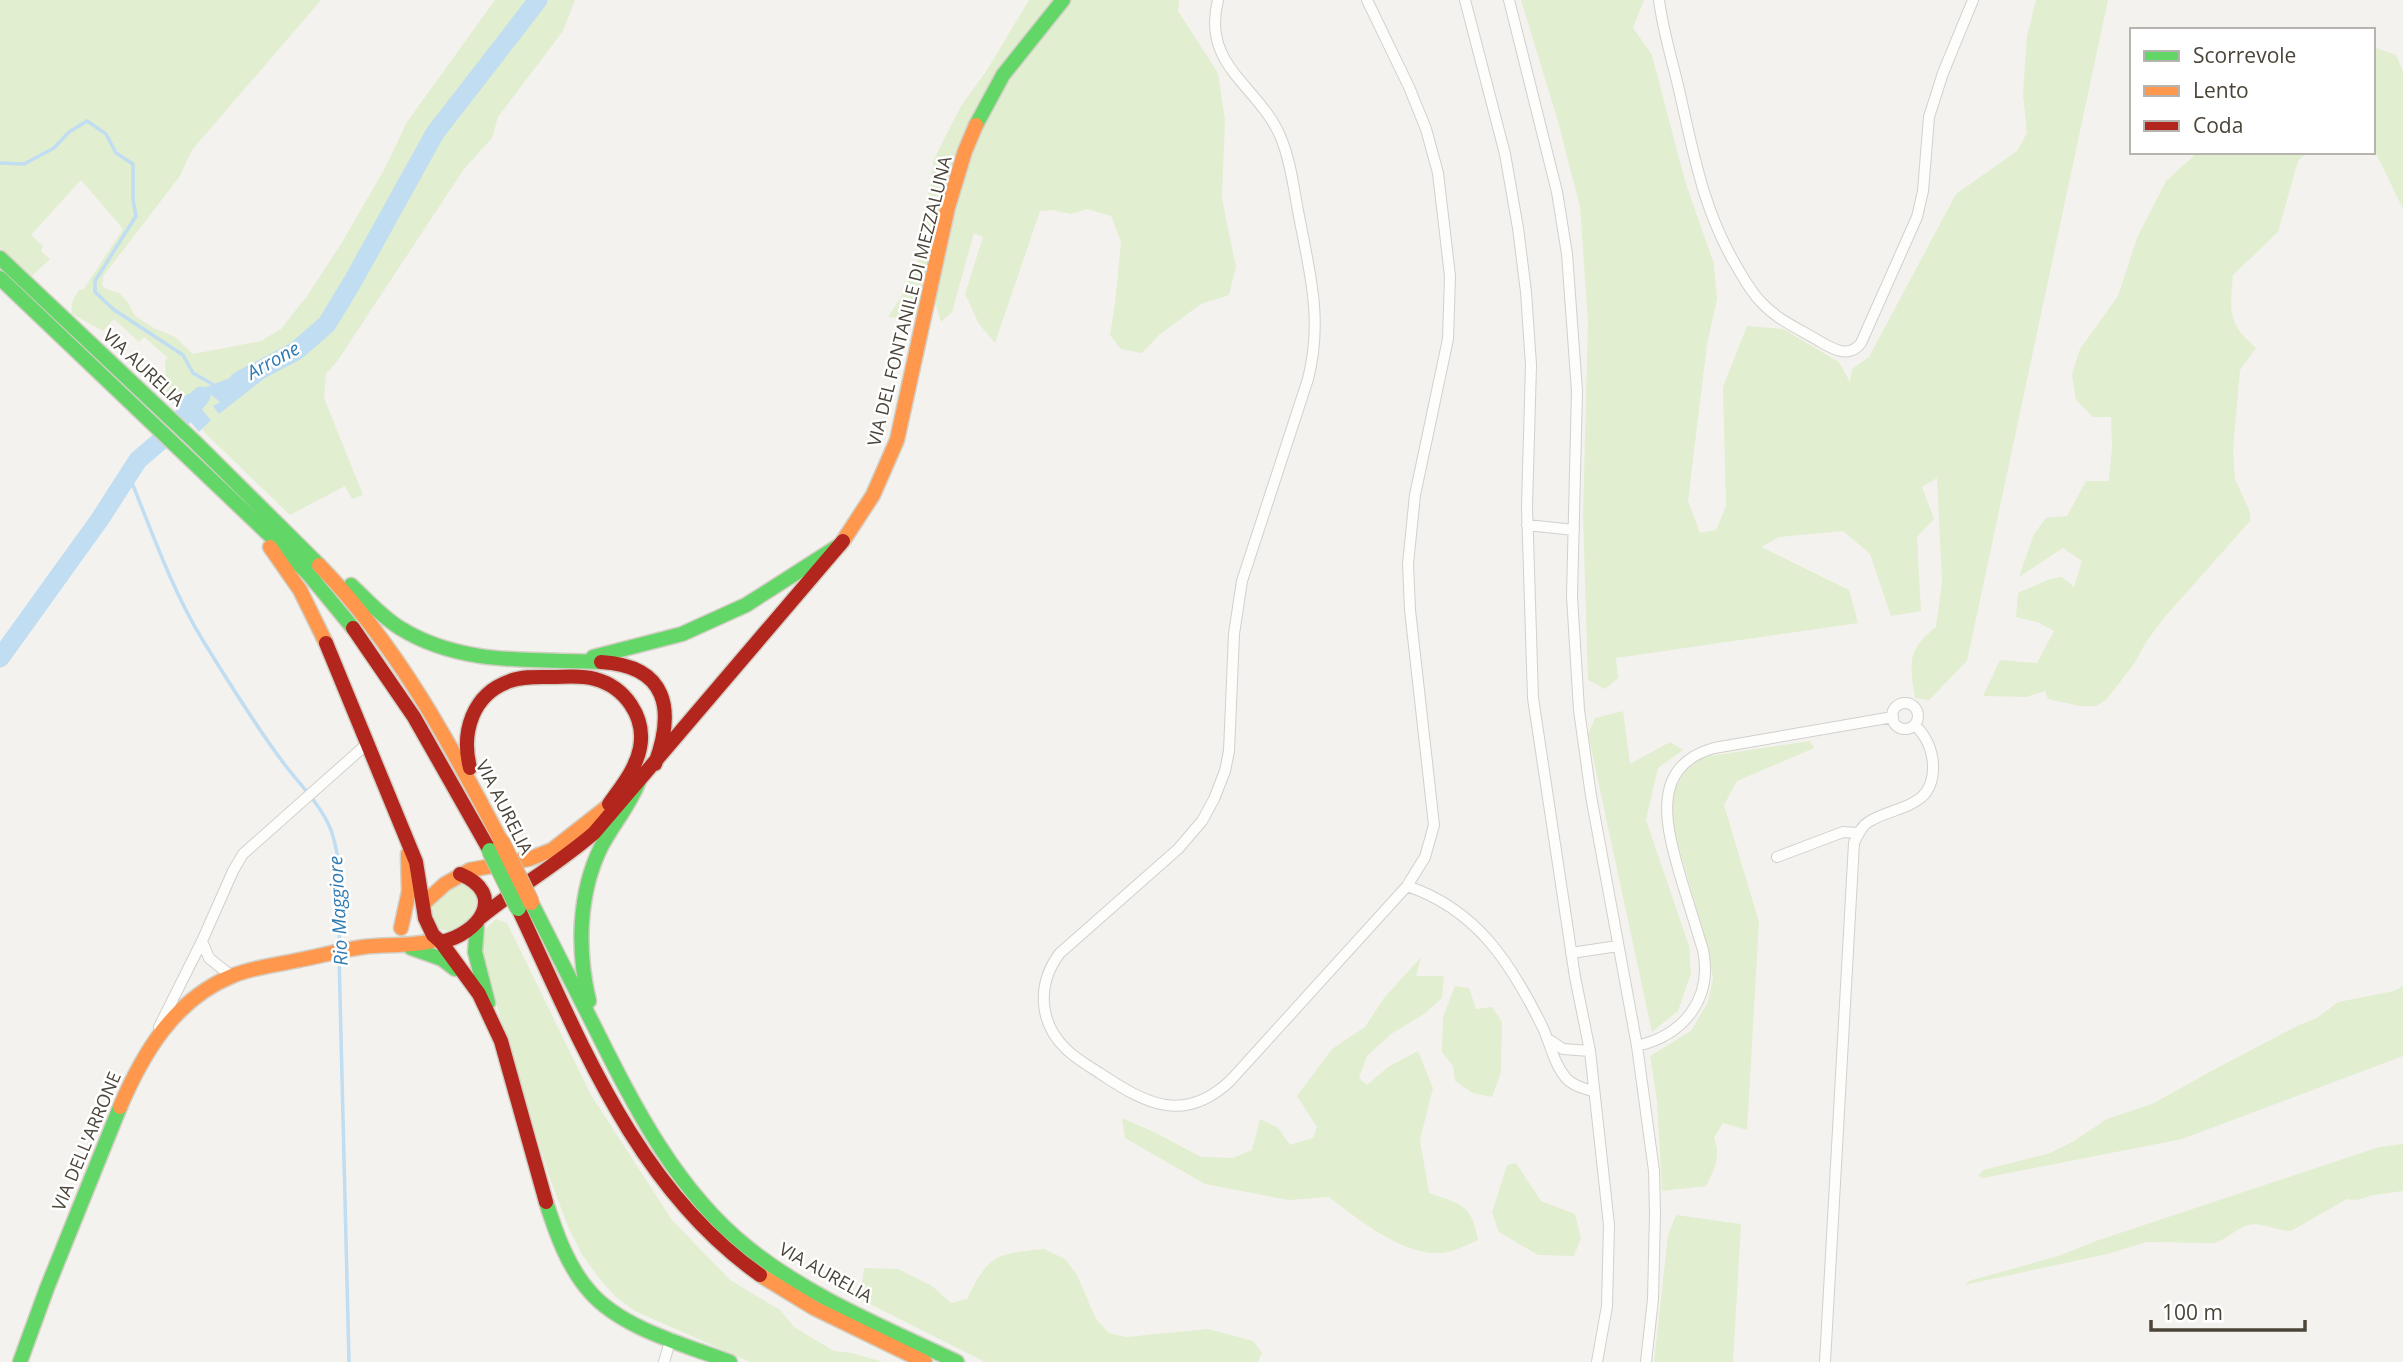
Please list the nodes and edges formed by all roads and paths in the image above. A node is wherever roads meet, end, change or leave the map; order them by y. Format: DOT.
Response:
graph roads {
  1 [pos="1063,0"];
  2 [pos="1218,0"];
  3 [pos="1367,0"];
  4 [pos="1465,0"];
  5 [pos="1509,0"];
  6 [pos="1659,0"];
  7 [pos="1973,0"];
  8 [pos="0,258"];
  9 [pos="0,278"];
  10 [pos="155,414"];
  11 [pos="188,444"];
  12 [pos="208,476"];
  13 [pos="266,511"];
  14 [pos="1527,525"];
  15 [pos="1574,530"];
  16 [pos="839,545"];
  17 [pos="579,661"];
  18 [pos="1893,717"];
  19 [pos="1914,725"];
  20 [pos="368,743"];
  21 [pos="655,764"];
  22 [pos="639,781"];
  23 [pos="616,801"];
  24 [pos="493,825"];
  25 [pos="1858,833"];
  26 [pos="406,839"];
  27 [pos="496,846"];
  28 [pos="1777,857"];
  29 [pos="460,874"];
  30 [pos="1407,886"];
  31 [pos="524,905"];
  32 [pos="424,906"];
  33 [pos="479,921"];
  34 [pos="401,928"];
  35 [pos="202,941"];
  36 [pos="439,941"];
  37 [pos="403,945"];
  38 [pos="1618,946"];
  39 [pos="361,948"];
  40 [pos="1571,953"];
  41 [pos="230,975"];
  42 [pos="471,984"];
  43 [pos="489,1011"];
  44 [pos="1548,1039"];
  45 [pos="1637,1046"];
  46 [pos="1590,1051"];
  47 [pos="141,1065"];
  48 [pos="616,1069"];
  49 [pos="1594,1091"];
  50 [pos="671,1338"];
  51 [pos="20,1362"];
  52 [pos="664,1362"];
  53 [pos="730,1362"];
  54 [pos="925,1362"];
  55 [pos="957,1362"];
  56 [pos="1597,1362"];
  57 [pos="1646,1362"];
  58 [pos="1825,1362"];
  1 -- 16 [label="main road, VIA DEL FONTANILE DI MEZZALUNA"];
  2 -- 30 [label="street"];
  3 -- 30 [label="street"];
  4 -- 14 [label="street"];
  5 -- 15 [label="street"];
  6 -- 7 [label="street"];
  8 -- 10 [label="main road, VIA AURELIA"];
  9 -- 10 [label="main road, VIA AURELIA"];
  10 -- 11 [label="main road, VIA AURELIA"];
  11 -- 12 [label="main road, VIA AURELIA"];
  11 -- 13 [label="main road, VIA AURELIA"];
  12 -- 20 [label="main road"];
  12 -- 27 [label="main road, VIA AURELIA"];
  13 -- 17 [label="main road"];
  13 -- 24 [label="main road, VIA AURELIA"];
  14 -- 15 [label="street"];
  14 -- 40 [label="street"];
  15 -- 38 [label="street"];
  16 -- 17 [label="main road"];
  16 -- 21 [label="main road, VIA DEL FONTANILE DI MEZZALUNA"];
  17 -- 21 [label="main road"];
  18 -- 19 [label="street"];
  18 -- 19 [label="street"];
  18 -- 45 [label="street"];
  19 -- 25 [label="street"];
  20 -- 26 [label="main road"];
  20 -- 35 [label="street, VIA DELL'ARRONE"];
  21 -- 22 [label="main road, VIA DEL FONTANILE DI MEZZALUNA"];
  22 -- 23 [label="main road, VIA DEL FONTANILE DI MEZZALUNA"];
  22 -- 48 [label="main road"];
  23 -- 24 [label="main road"];
  23 -- 29 [label="main road, VIA DEL FONTANILE DI MEZZALUNA"];
  23 -- 33 [label="main road, VIA DEL FONTANILE DI MEZZALUNA"];
  24 -- 27 [label="main road, VIA AURELIA"];
  25 -- 28 [label="street"];
  25 -- 58 [label="street"];
  26 -- 32 [label="main road"];
  26 -- 34 [label="main road"];
  27 -- 31 [label="main road, VIA AURELIA, bridge"];
  29 -- 32 [label="main road"];
  29 -- 33 [label="main road"];
  30 -- 44 [label="street"];
  31 -- 48 [label="main road, VIA AURELIA"];
  31 -- 54 [label="main road, VIA AURELIA"];
  32 -- 34 [label="main road"];
  32 -- 36 [label="main road"];
  33 -- 36 [label="main road"];
  33 -- 43 [label="main road"];
  34 -- 39 [label="main road"];
  35 -- 41 [label="street"];
  35 -- 47 [label="street, VIA DELL'ARRONE"];
  36 -- 37 [label="main road"];
  36 -- 42 [label="main road"];
  37 -- 39 [label="main road"];
  37 -- 42 [label="main road"];
  38 -- 40 [label="street"];
  38 -- 45 [label="street"];
  39 -- 41 [label="main road"];
  40 -- 46 [label="street"];
  41 -- 47 [label="main road"];
  42 -- 43 [label="main road"];
  43 -- 50 [label="main road"];
  44 -- 46 [label="street"];
  44 -- 49 [label="street"];
  45 -- 57 [label="street"];
  46 -- 49 [label="street"];
  47 -- 51 [label="main road, VIA DELL'ARRONE"];
  48 -- 55 [label="main road, VIA AURELIA"];
  49 -- 56 [label="street"];
  50 -- 52 [label="street"];
  50 -- 53 [label="main road"];
}
